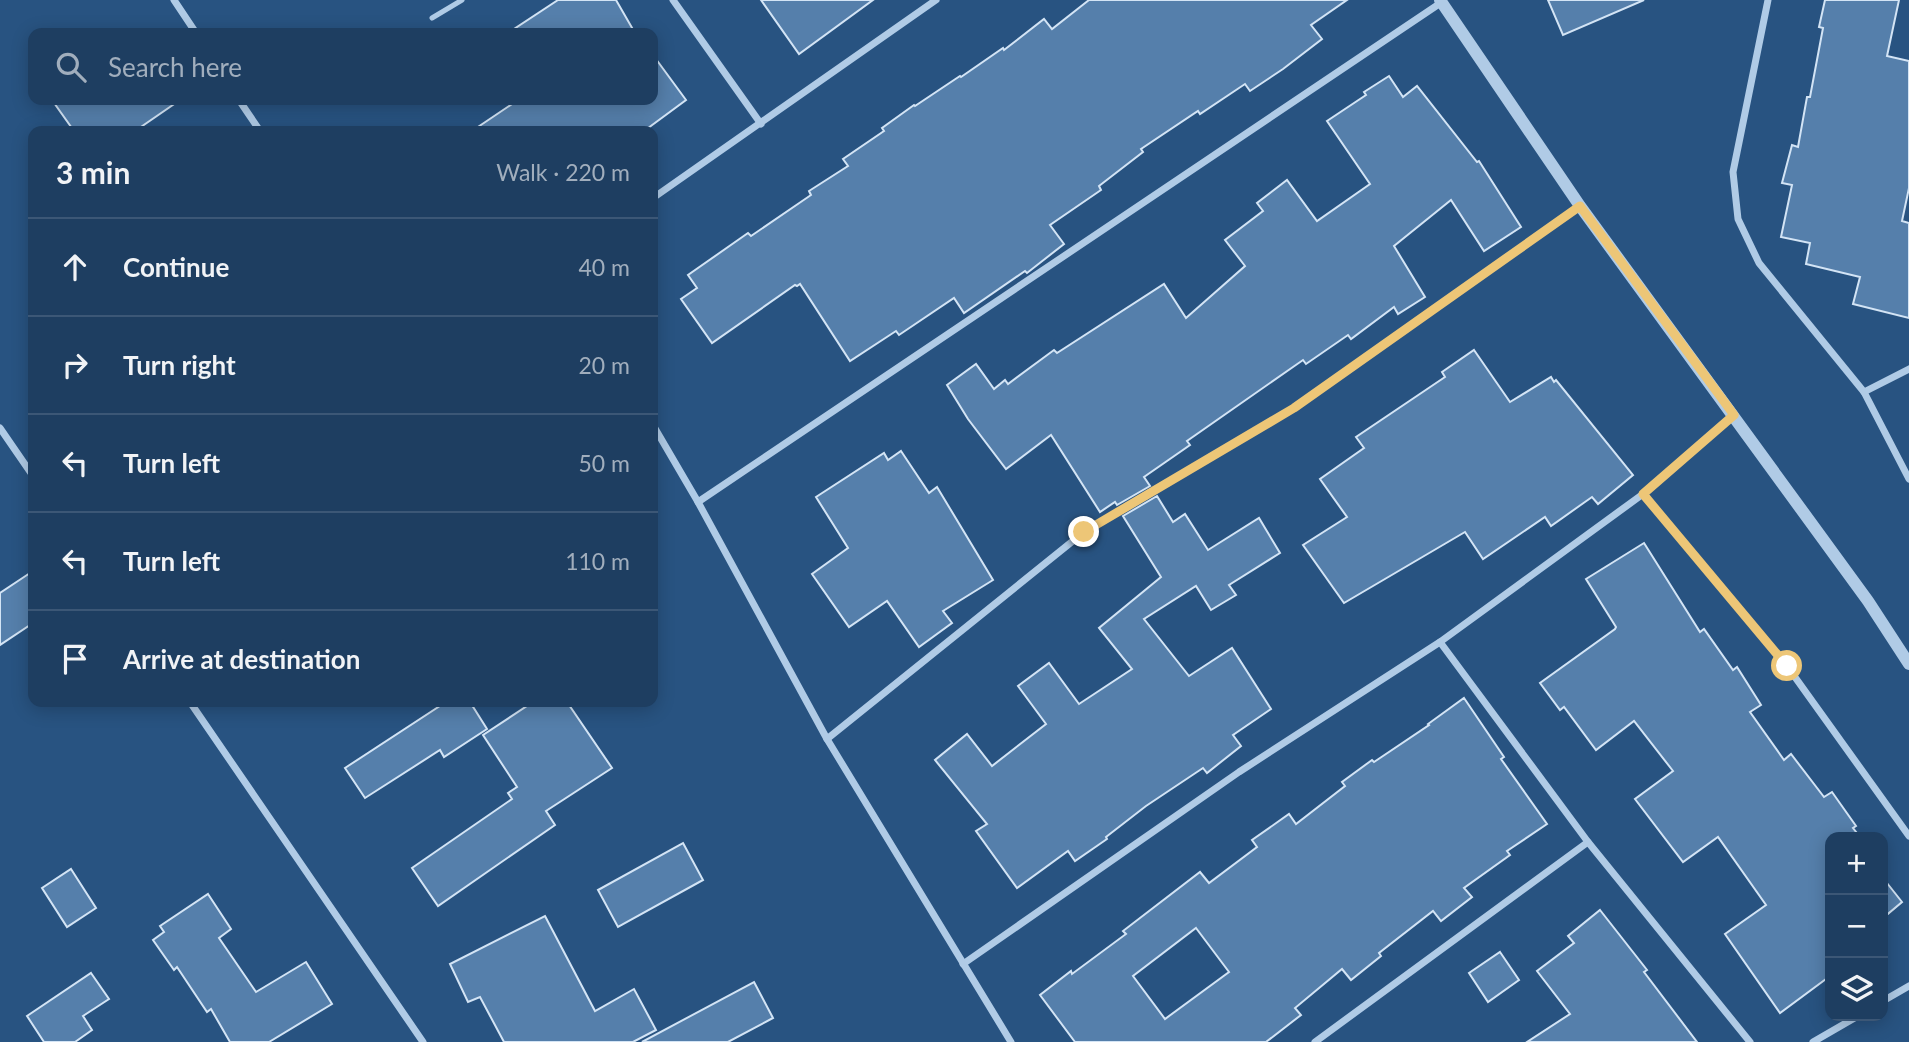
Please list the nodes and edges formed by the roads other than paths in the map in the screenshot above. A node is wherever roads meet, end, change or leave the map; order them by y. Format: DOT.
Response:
graph roads {
  1 [pos="174,0"];
  2 [pos="462,0"];
  3 [pos="673,0"];
  4 [pos="936,0"];
  5 [pos="1768,0"];
  6 [pos="1441,1"];
  7 [pos="432,18"];
  8 [pos="193,28"];
  9 [pos="242,105"];
  10 [pos="761,124"];
  11 [pos="257,126"];
  12 [pos="658,195"];
  13 [pos="1580,206"];
  14 [pos="1909,369"];
  15 [pos="1864,392"];
  16 [pos="1734,415"];
  17 [pos="0,428"];
  18 [pos="658,434"];
  19 [pos="28,469"];
  20 [pos="1909,478"];
  21 [pos="1643,494"];
  22 [pos="698,502"];
  23 [pos="1440,642"];
  24 [pos="1909,664"];
  25 [pos="193,707"];
  26 [pos="827,739"];
  27 [pos="1909,836"];
  28 [pos="1588,842"];
  29 [pos="962,964"];
  30 [pos="1909,986"];
  31 [pos="1888,998"];
  32 [pos="1849,1021"];
  33 [pos="423,1042"];
  34 [pos="1012,1042"];
  35 [pos="1315,1042"];
  36 [pos="1750,1042"];
  37 [pos="1812,1042"];
  1 -- 8 [label="street"];
  2 -- 7 [label="lane"];
  3 -- 10 [label="street"];
  4 -- 10 [label="street"];
  5 -- 15 [label="street"];
  6 -- 13 [label="street"];
  6 -- 22 [label="street"];
  9 -- 11 [label="street"];
  10 -- 12 [label="street"];
  13 -- 16 [label="street"];
  13 -- 26 [label="street"];
  14 -- 15 [label="street"];
  15 -- 20 [label="street"];
  16 -- 21 [label="street"];
  16 -- 24 [label="street"];
  17 -- 19 [label="street"];
  18 -- 22 [label="street"];
  21 -- 23 [label="street"];
  21 -- 27 [label="street"];
  22 -- 26 [label="street"];
  23 -- 28 [label="street"];
  23 -- 29 [label="street"];
  25 -- 33 [label="street"];
  26 -- 29 [label="street"];
  28 -- 35 [label="street"];
  28 -- 36 [label="street"];
  29 -- 34 [label="street"];
  30 -- 31 [label="street"];
  32 -- 37 [label="street"];
}
